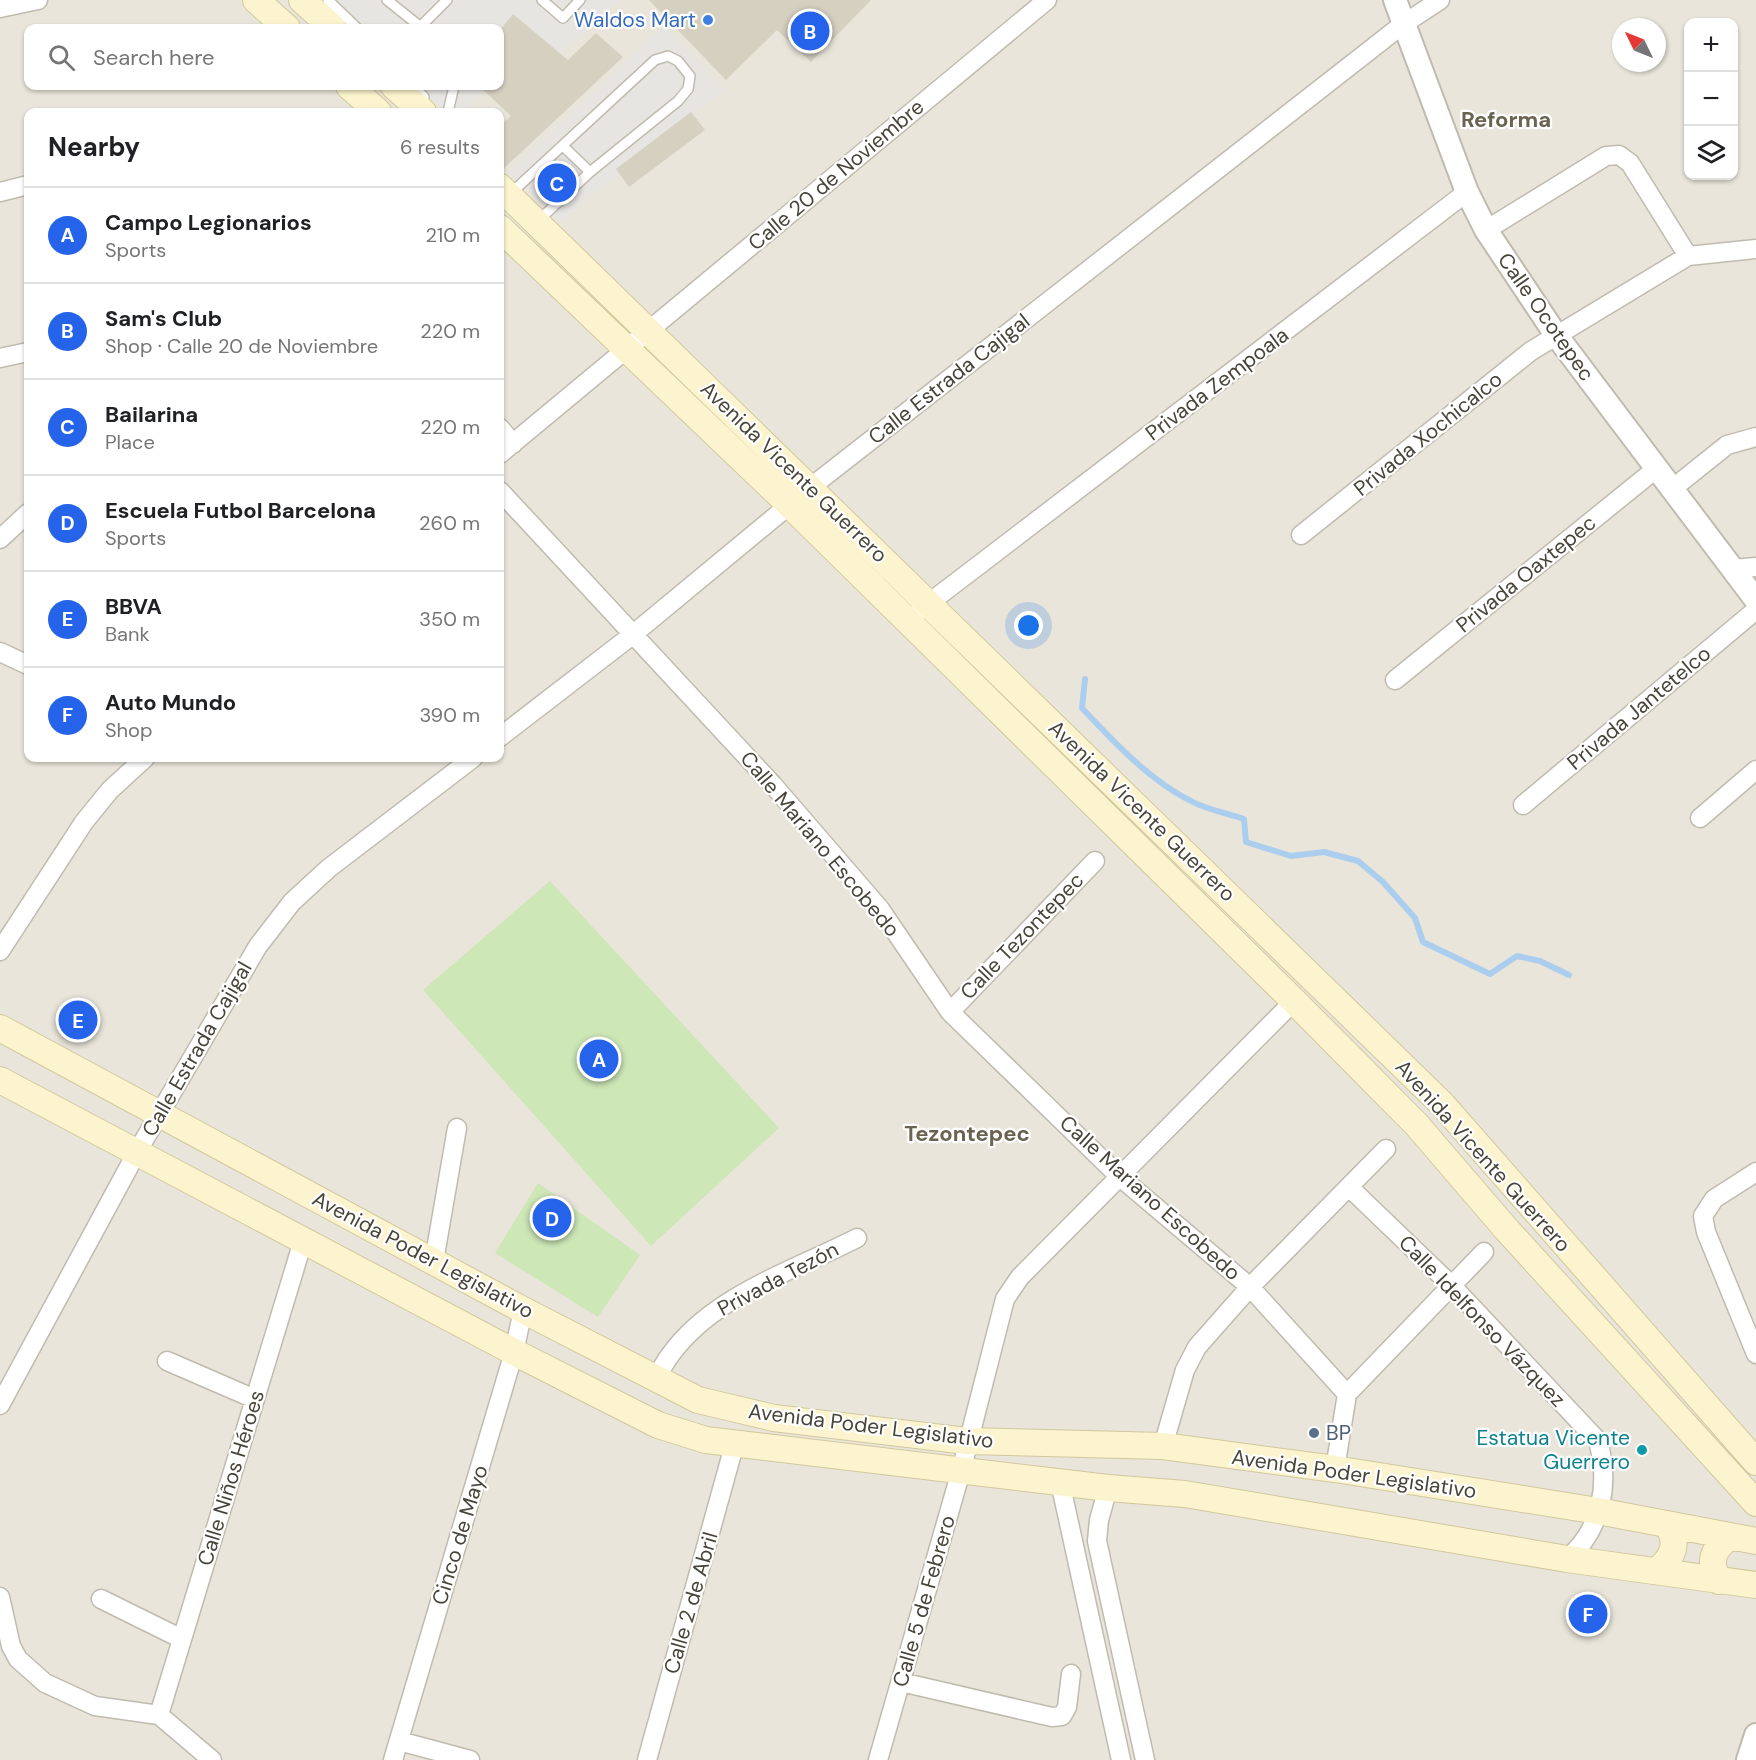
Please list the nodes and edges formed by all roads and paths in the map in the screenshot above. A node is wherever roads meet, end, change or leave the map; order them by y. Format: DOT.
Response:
graph roads {
  1 [pos="38,0"];
  2 [pos="256,0"];
  3 [pos="302,0"];
  4 [pos="328,0"];
  5 [pos="387,0"];
  6 [pos="447,0"];
  7 [pos="542,0"];
  8 [pos="580,0"];
  9 [pos="1047,0"];
  10 [pos="1395,0"];
  11 [pos="1440,0"];
  12 [pos="0,8"];
  13 [pos="283,24"];
  14 [pos="329,24"];
  15 [pos="353,24"];
  16 [pos="416,24"];
  17 [pos="425,24"];
  18 [pos="1402,25"];
  19 [pos="353,90"];
  20 [pos="398,90"];
  21 [pos="417,90"];
  22 [pos="453,90"];
  23 [pos="374,108"];
  24 [pos="419,108"];
  25 [pos="430,108"];
  26 [pos="449,108"];
  27 [pos="563,146"];
  28 [pos="590,172"];
  29 [pos="24,186"];
  30 [pos="504,191"];
  31 [pos="0,192"];
  32 [pos="1467,192"];
  33 [pos="538,221"];
  34 [pos="1486,230"];
  35 [pos="504,232"];
  36 [pos="1756,249"];
  37 [pos="1688,256"];
  38 [pos="648,330"];
  39 [pos="1556,335"];
  40 [pos="625,350"];
  41 [pos="24,353"];
  42 [pos="0,358"];
  43 [pos="1756,438"];
  44 [pos="506,449"];
  45 [pos="1657,468"];
  46 [pos="811,487"];
  47 [pos="1672,489"];
  48 [pos="504,495"];
  49 [pos="790,505"];
  50 [pos="24,517"];
  51 [pos="1301,535"];
  52 [pos="0,539"];
  53 [pos="1756,567"];
  54 [pos="1732,569"];
  55 [pos="1756,600"];
  56 [pos="929,602"];
  57 [pos="1756,610"];
  58 [pos="908,621"];
  59 [pos="631,636"];
  60 [pos="0,652"];
  61 [pos="24,663"];
  62 [pos="1395,680"];
  63 [pos="504,734"];
  64 [pos="140,762"];
  65 [pos="468,762"];
  66 [pos="1756,770"];
  67 [pos="1523,805"];
  68 [pos="1700,818"];
  69 [pos="1095,861"];
  70 [pos="0,951"];
  71 [pos="1294,1001"];
  72 [pos="950,1012"];
  73 [pos="0,1028"];
  74 [pos="0,1080"];
  75 [pos="161,1114"];
  76 [pos="457,1128"];
  77 [pos="1386,1149"];
  78 [pos="137,1152"];
  79 [pos="1756,1172"];
  80 [pos="1119,1177"];
  81 [pos="1349,1187"];
  82 [pos="857,1238"];
  83 [pos="303,1241"];
  84 [pos="1484,1252"];
  85 [pos="434,1261"];
  86 [pos="1451,1286"];
  87 [pos="1250,1287"];
  88 [pos="523,1310"];
  89 [pos="514,1352"];
  90 [pos="1756,1354"];
  91 [pos="166,1361"];
  92 [pos="656,1378"];
  93 [pos="1347,1394"];
  94 [pos="255,1399"];
  95 [pos="0,1405"];
  96 [pos="967,1440"];
  97 [pos="734,1446"];
  98 [pos="1163,1446"];
  99 [pos="1756,1462"];
  100 [pos="1335,1470"];
  101 [pos="961,1471"];
  102 [pos="1060,1482"];
  103 [pos="1108,1488"];
  104 [pos="1756,1503"];
  105 [pos="1598,1512"];
  106 [pos="1668,1525"];
  107 [pos="1729,1537"];
  108 [pos="1756,1541"];
  109 [pos="1567,1559"];
  110 [pos="1657,1571"];
  111 [pos="1719,1581"];
  112 [pos="1756,1586"];
  113 [pos="0,1597"];
  114 [pos="101,1599"];
  115 [pos="182,1639"];
  116 [pos="1071,1674"];
  117 [pos="901,1682"];
  118 [pos="159,1715"];
  119 [pos="1756,1735"];
  120 [pos="399,1741"];
  121 [pos="212,1760"];
  122 [pos="393,1760"];
  123 [pos="470,1760"];
  124 [pos="647,1760"];
  125 [pos="878,1760"];
  126 [pos="1121,1760"];
  127 [pos="1145,1760"];
  128 [pos="1748,1760"];
  1 -- 12 [label="street"];
  2 -- 13 [label="main road"];
  3 -- 14 [label="main road"];
  4 -- 15 [label="lane"];
  5 -- 16 [label="lane"];
  6 -- 17 [label="lane"];
  7 -- 8 [label="lane"];
  9 -- 38 [label="street, Calle 20 de Noviembre"];
  10 -- 18 [label="street, Calle Ocotepec"];
  11 -- 18 [label="street, Calle Estrada Cajigal"];
  18 -- 32 [label="street, Calle Ocotepec"];
  18 -- 46 [label="street, Calle Estrada Cajigal"];
  19 -- 23 [label="main road"];
  20 -- 24 [label="main road"];
  21 -- 25 [label="lane"];
  22 -- 26 [label="lane"];
  27 -- 28 [label="lane"];
  27 -- 28 [label="lane"];
  27 -- 30 [label="lane"];
  28 -- 33 [label="lane"];
  29 -- 31 [label="street"];
  30 -- 33 [label="main road, Avenida Vicente Guerrero"];
  32 -- 34 [label="street, Calle Ocotepec"];
  32 -- 56 [label="street, Privada Zempoala"];
  33 -- 38 [label="main road, Avenida Vicente Guerrero"];
  34 -- 37 [label="street"];
  34 -- 39 [label="street, Calle Ocotepec"];
  35 -- 40 [label="main road, Avenida Vicente Guerrero"];
  36 -- 37 [label="street"];
  37 -- 39 [label="street, Privada Xochicalco"];
  38 -- 40 [label="street, Calle 20 de Noviembre"];
  38 -- 46 [label="main road, Avenida Vicente Guerrero"];
  39 -- 45 [label="street, Calle Ocotepec"];
  39 -- 51 [label="street, Privada Xochicalco"];
  40 -- 44 [label="street, Calle 20 de Noviembre"];
  40 -- 49 [label="main road, Avenida Vicente Guerrero"];
  41 -- 42 [label="street"];
  43 -- 47 [label="street"];
  45 -- 47 [label="street, Calle Ocotepec"];
  45 -- 62 [label="street, Privada Oaxtepec"];
  46 -- 49 [label="street, Calle Estrada Cajigal"];
  46 -- 56 [label="main road, Avenida Vicente Guerrero"];
  47 -- 54 [label="street, Calle Ocotepec"];
  48 -- 59 [label="street, Calle Mariano Escobedo"];
  49 -- 58 [label="main road, Avenida Vicente Guerrero"];
  49 -- 59 [label="street, Calle Estrada Cajigal"];
  50 -- 52 [label="street"];
  53 -- 54 [label="street"];
  54 -- 55 [label="street, Calle Ocotepec"];
  56 -- 58 [label="street, Privada Zempoala"];
  56 -- 99 [label="main road, Avenida Vicente Guerrero"];
  57 -- 67 [label="street, Privada Jantetelco"];
  58 -- 71 [label="main road, Avenida Vicente Guerrero"];
  59 -- 63 [label="street, Calle Estrada Cajigal"];
  59 -- 72 [label="street, Calle Mariano Escobedo"];
  60 -- 61 [label="street"];
  64 -- 70 [label="street"];
  65 -- 75 [label="street, Calle Estrada Cajigal"];
  66 -- 68 [label="street"];
  69 -- 72 [label="street, Calle Tezontepec"];
  71 -- 80 [label="street, Calle 5 de Febrero"];
  71 -- 104 [label="main road, Avenida Vicente Guerrero"];
  72 -- 80 [label="street, Calle Mariano Escobedo"];
  73 -- 75 [label="main road, Avenida Poder Legislativo"];
  74 -- 78 [label="main road, Avenida Poder Legislativo"];
  75 -- 78 [label="street, Calle Estrada Cajigal"];
  75 -- 85 [label="main road, Avenida Poder Legislativo"];
  76 -- 85 [label="street"];
  77 -- 81 [label="street"];
  78 -- 83 [label="main road, Avenida Poder Legislativo"];
  78 -- 95 [label="street, Calle Estrada Cajigal"];
  79 -- 90 [label="street"];
  80 -- 87 [label="street, Calle Mariano Escobedo"];
  80 -- 96 [label="street, Calle 5 de Febrero"];
  81 -- 86 [label="street, Calle Idelfonso Vázquez"];
  81 -- 87 [label="street"];
  82 -- 92 [label="street, Privada Tezón"];
  83 -- 89 [label="main road, Avenida Poder Legislativo"];
  83 -- 94 [label="street, Calle Niños Héroes"];
  84 -- 86 [label="street"];
  85 -- 88 [label="main road, Avenida Poder Legislativo"];
  86 -- 93 [label="street"];
  86 -- 105 [label="street, Calle Idelfonso Vázquez"];
  87 -- 93 [label="street, Calle Mariano Escobedo"];
  87 -- 98 [label="street"];
  88 -- 89 [label="street, Cinco de Mayo"];
  88 -- 92 [label="main road, Avenida Poder Legislativo"];
  89 -- 97 [label="main road, Avenida Poder Legislativo"];
  89 -- 120 [label="street, Cinco de Mayo"];
  91 -- 94 [label="street"];
  92 -- 96 [label="main road, Avenida Poder Legislativo"];
  93 -- 100 [label="street"];
  94 -- 115 [label="street, Calle Niños Héroes"];
  96 -- 98 [label="main road, Avenida Poder Legislativo"];
  96 -- 101 [label="street, Calle 5 de Febrero"];
  97 -- 101 [label="main road, Avenida Poder Legislativo"];
  97 -- 124 [label="street, Calle 2 de Abril"];
  98 -- 100 [label="main road, Avenida Poder Legislativo"];
  100 -- 105 [label="main road, Avenida Poder Legislativo"];
  101 -- 102 [label="main road, Avenida Poder Legislativo"];
  101 -- 117 [label="street, Calle 5 de Febrero"];
  102 -- 103 [label="main road, Avenida Poder Legislativo"];
  102 -- 126 [label="street"];
  103 -- 109 [label="main road, Avenida Poder Legislativo"];
  103 -- 127 [label="street"];
  105 -- 106 [label="main road, Avenida Poder Legislativo"];
  105 -- 109 [label="street, Calle Idelfonso Vázquez"];
  106 -- 107 [label="main road, Avenida Poder Legislativo"];
  106 -- 110 [label="main road"];
  107 -- 108 [label="main road, Avenida Poder Legislativo"];
  107 -- 111 [label="main road"];
  109 -- 110 [label="main road, Avenida Poder Legislativo"];
  110 -- 111 [label="main road, Avenida Poder Legislativo"];
  111 -- 112 [label="main road, Avenida Poder Legislativo"];
  113 -- 118 [label="street"];
  114 -- 115 [label="street"];
  115 -- 118 [label="street, Calle Niños Héroes"];
  116 -- 117 [label="street"];
  117 -- 125 [label="street, Calle 5 de Febrero"];
  118 -- 121 [label="street"];
  119 -- 128 [label="street"];
  120 -- 122 [label="street, Cinco de Mayo"];
  120 -- 123 [label="street"];
}
